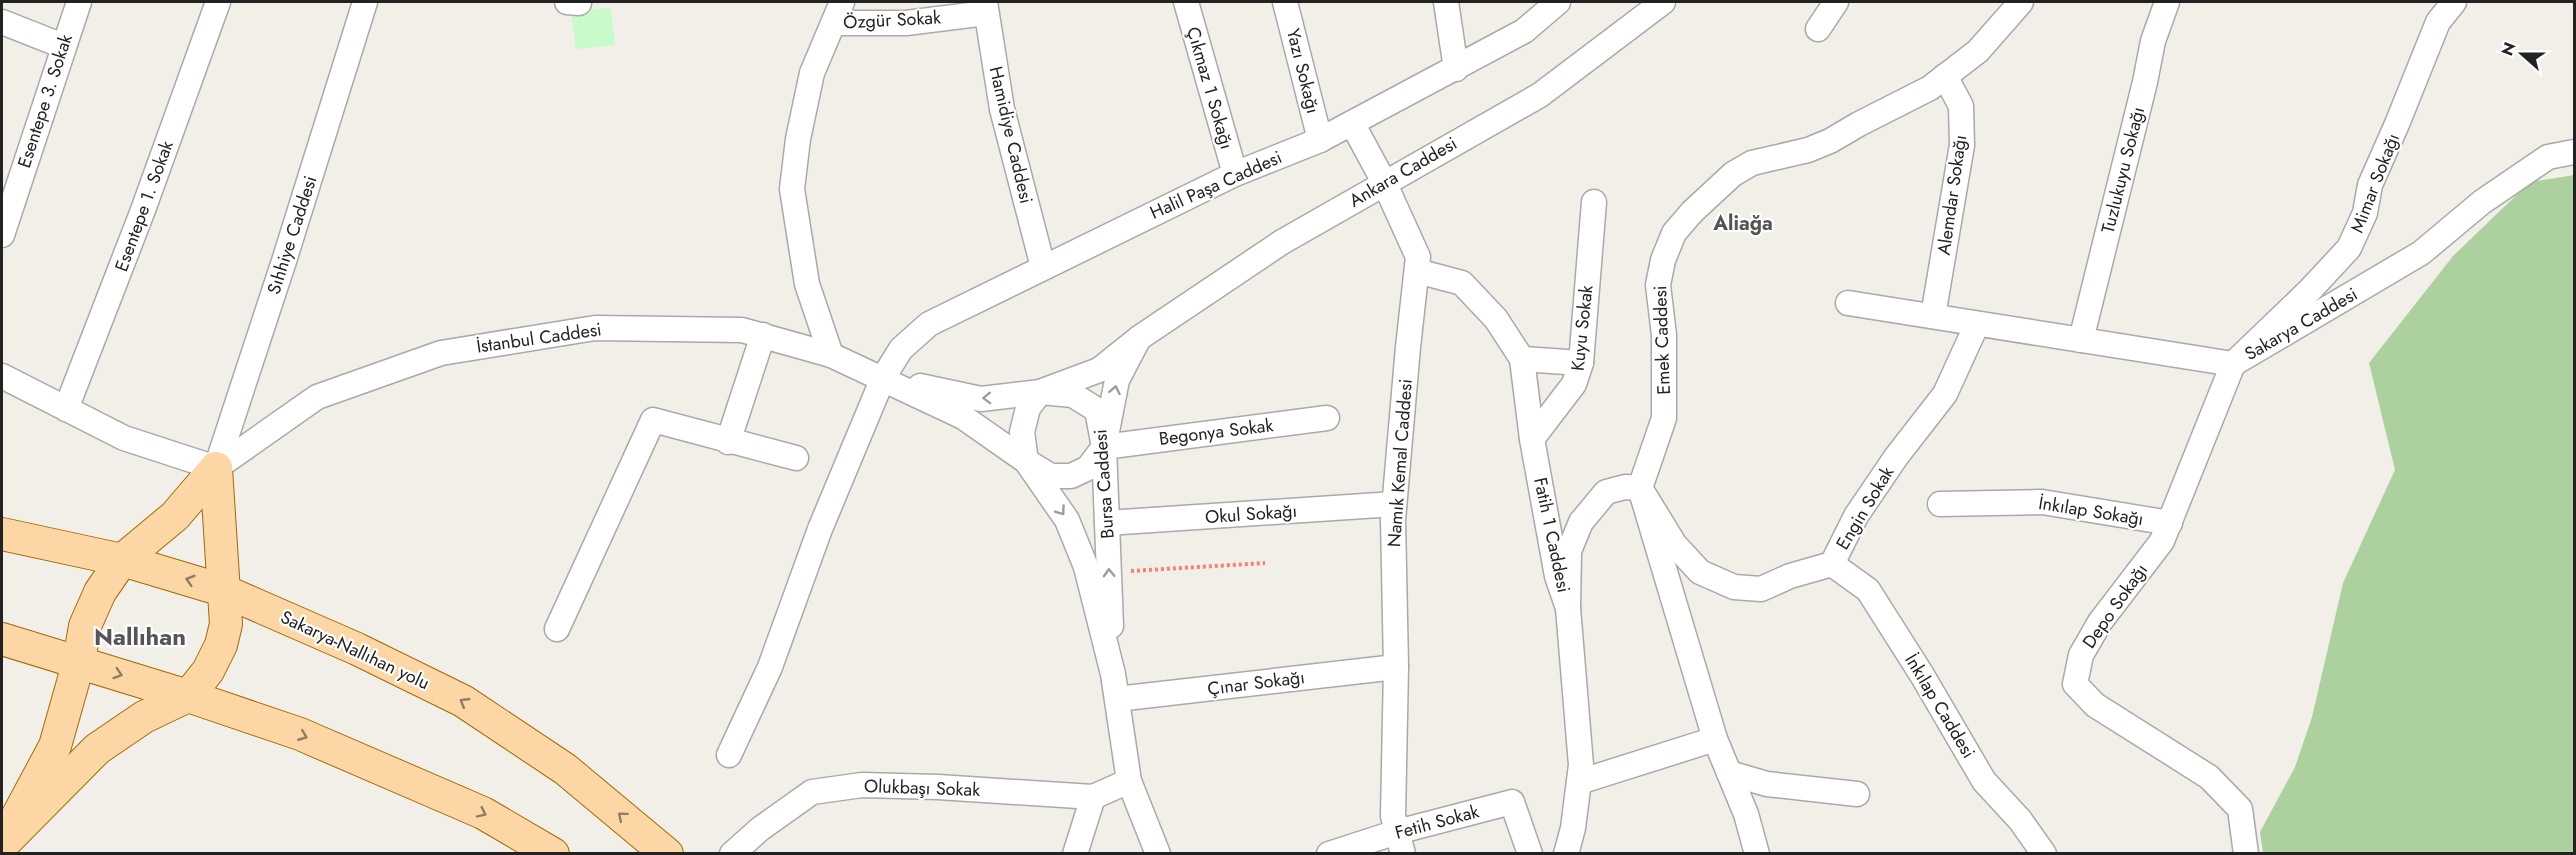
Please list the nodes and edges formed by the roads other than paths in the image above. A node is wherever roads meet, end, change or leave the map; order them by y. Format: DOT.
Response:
graph roads {
  1 [pos="79,2"];
  2 [pos="218,2"];
  3 [pos="365,2"];
  4 [pos="1186,2"];
  5 [pos="1286,2"];
  6 [pos="1446,2"];
  7 [pos="1558,2"];
  8 [pos="1664,2"];
  9 [pos="1836,2"];
  10 [pos="2021,2"];
  11 [pos="2167,2"];
  12 [pos="2454,2"];
  13 [pos="986,7"];
  14 [pos="838,12"];
  15 [pos="2,22"];
  16 [pos="1818,29"];
  17 [pos="63,46"];
  18 [pos="1456,69"];
  19 [pos="1945,76"];
  20 [pos="1352,123"];
  21 [pos="1320,140"];
  22 [pos="2574,152"];
  23 [pos="1235,174"];
  24 [pos="1384,182"];
  25 [pos="1594,202"];
  26 [pos="2,235"];
  27 [pos="1043,267"];
  28 [pos="1417,270"];
  29 [pos="1848,303"];
  30 [pos="1933,316"];
  31 [pos="1977,324"];
  32 [pos="763,335"];
  33 [pos="1139,338"];
  34 [pos="2081,340"];
  35 [pos="831,355"];
  36 [pos="1522,359"];
  37 [pos="1581,363"];
  38 [pos="2233,364"];
  39 [pos="2,376"];
  40 [pos="883,378"];
  41 [pos="1040,392"];
  42 [pos="66,409"];
  43 [pos="1327,418"];
  44 [pos="1532,439"];
  45 [pos="728,441"];
  46 [pos="1104,447"];
  47 [pos="796,458"];
  48 [pos="1026,461"];
  49 [pos="216,468"];
  50 [pos="1640,488"];
  51 [pos="1394,504"];
  52 [pos="1940,504"];
  53 [pos="1107,523"];
  54 [pos="2170,523"];
  55 [pos="2,534"];
  56 [pos="122,560"];
  57 [pos="1832,564"];
  58 [pos="222,590"];
  59 [pos="1568,608"];
  60 [pos="557,629"];
  61 [pos="2,639"];
  62 [pos="79,662"];
  63 [pos="1396,667"];
  64 [pos="1113,674"];
  65 [pos="188,696"];
  66 [pos="1117,699"];
  67 [pos="1715,739"];
  68 [pos="729,755"];
  69 [pos="1729,773"];
  70 [pos="1129,781"];
  71 [pos="1579,782"];
  72 [pos="1857,794"];
  73 [pos="1093,797"];
  74 [pos="1400,843"];
  75 [pos="2,845"];
  76 [pos="553,854"];
  77 [pos="667,854"];
  78 [pos="732,854"];
  79 [pos="1075,854"];
  80 [pos="1158,854"];
  81 [pos="1329,854"];
  82 [pos="1530,854"];
  83 [pos="1566,854"];
  84 [pos="1757,854"];
  85 [pos="2044,854"];
  86 [pos="2246,854"];
  1 -- 17 [label="street, Esentepe 3. Sokak"];
  2 -- 42 [label="street, Esentepe 1. Sokak"];
  3 -- 49 [label="street, Sıhhiye Caddesi"];
  4 -- 23 [label="street, Çıkmaz 1 Sokağı"];
  5 -- 21 [label="street, Yazı Sokağı"];
  6 -- 18 [label="street"];
  7 -- 18 [label="street, Halil Paşa Caddesi"];
  8 -- 24 [label="street, Ankara Caddesi"];
  9 -- 16 [label="street"];
  10 -- 19 [label="street, Emek Caddesi"];
  11 -- 34 [label="street, Tuzlukuyu Sokağı"];
  12 -- 38 [label="street, Mimar Sokağı"];
  13 -- 14 [label="street, Özgür Sokak"];
  13 -- 27 [label="street, Hamidiye Caddesi"];
  14 -- 35 [label="street"];
  15 -- 17 [label="street"];
  17 -- 26 [label="street, Esentepe 3. Sokak"];
  18 -- 20 [label="street, Halil Paşa Caddesi"];
  19 -- 30 [label="street, Alemdar Sokağı"];
  19 -- 50 [label="street, Emek Caddesi"];
  20 -- 21 [label="street, Halil Paşa Caddesi"];
  20 -- 24 [label="street, Namık Kemal Caddesi"];
  21 -- 23 [label="street, Halil Paşa Caddesi"];
  22 -- 38 [label="street, Sakarya Caddesi"];
  23 -- 27 [label="street, Halil Paşa Caddesi"];
  24 -- 28 [label="street, Namık Kemal Caddesi"];
  24 -- 33 [label="street, Ankara Caddesi"];
  25 -- 37 [label="street, Kuyu Sokak"];
  27 -- 40 [label="street, Halil Paşa Caddesi"];
  28 -- 36 [label="street, Fatih 1 Caddesi"];
  28 -- 51 [label="street, Namık Kemal Caddesi"];
  29 -- 30 [label="street, Sakarya Caddesi"];
  30 -- 31 [label="street, Sakarya Caddesi"];
  31 -- 34 [label="street, Sakarya Caddesi"];
  31 -- 57 [label="street, Engin Sokak"];
  32 -- 35 [label="street, İstanbul Caddesi"];
  32 -- 45 [label="street"];
  32 -- 49 [label="street, İstanbul Caddesi"];
  33 -- 41 [label="street, Ankara Caddesi"];
  46 -- 33 [label="street, Ankara Caddesi, one-way"];
  34 -- 38 [label="street, Sakarya Caddesi"];
  35 -- 40 [label="street, İstanbul Caddesi"];
  36 -- 37 [label="street"];
  36 -- 44 [label="street, Fatih 1 Caddesi"];
  37 -- 44 [label="street, Kuyu Sokak"];
  38 -- 54 [label="street, Depo Sokağı"];
  39 -- 42 [label="street"];
  41 -- 40 [label="street, Bursa Caddesi, one-way"];
  40 -- 48 [label="street, Bursa Caddesi"];
  40 -- 68 [label="street, Halil Paşa Caddesi"];
  41 -- 46 [label="street, Bursa Caddesi"];
  41 -- 48 [label="street"];
  42 -- 49 [label="street"];
  43 -- 46 [label="street, Begonya Sokak"];
  44 -- 59 [label="street, Fatih 1 Caddesi"];
  45 -- 47 [label="street"];
  45 -- 60 [label="street"];
  46 -- 48 [label="street, Ankara Caddesi"];
  46 -- 53 [label="street, Bursa Caddesi"];
  48 -- 64 [label="street, Bursa Caddesi, one-way"];
  49 -- 56 [label="main road"];
  49 -- 58 [label="main road"];
  50 -- 57 [label="street, Engin Sokak"];
  50 -- 59 [label="street"];
  50 -- 67 [label="street"];
  51 -- 53 [label="street, Okul Sokağı"];
  51 -- 63 [label="street, Namık Kemal Caddesi"];
  52 -- 54 [label="street, İnkılap Sokağı"];
  64 -- 53 [label="street, Bursa Caddesi, one-way"];
  54 -- 86 [label="street, Depo Sokağı"];
  55 -- 56 [label="main road, Sakarya-Nallıhan yolu"];
  58 -- 56 [label="main road, Sakarya-Nallıhan yolu, one-way"];
  56 -- 62 [label="main road"];
  57 -- 85 [label="street, İnkılap Caddesi"];
  58 -- 65 [label="main road"];
  77 -- 58 [label="main road, Sakarya-Nallıhan yolu, one-way"];
  59 -- 71 [label="street, Fatih 1 Caddesi"];
  61 -- 62 [label="main road"];
  62 -- 65 [label="main road, one-way"];
  62 -- 75 [label="main road"];
  63 -- 66 [label="street, Çınar Sokağı"];
  63 -- 74 [label="street, Namık Kemal Caddesi"];
  64 -- 66 [label="street, Bursa Caddesi"];
  65 -- 75 [label="main road"];
  65 -- 76 [label="main road, one-way"];
  66 -- 70 [label="street, Bursa Caddesi"];
  67 -- 69 [label="street"];
  67 -- 71 [label="street"];
  69 -- 72 [label="street"];
  69 -- 84 [label="street"];
  70 -- 73 [label="street, Olukbaşı Sokak"];
  70 -- 80 [label="street, Bursa Caddesi"];
  71 -- 83 [label="street, Fatih 1 Caddesi"];
  73 -- 78 [label="street, Olukbaşı Sokak"];
  73 -- 79 [label="street"];
  74 -- 81 [label="street, Fetih Sokak"];
  74 -- 82 [label="street, Fetih Sokak"];
}
